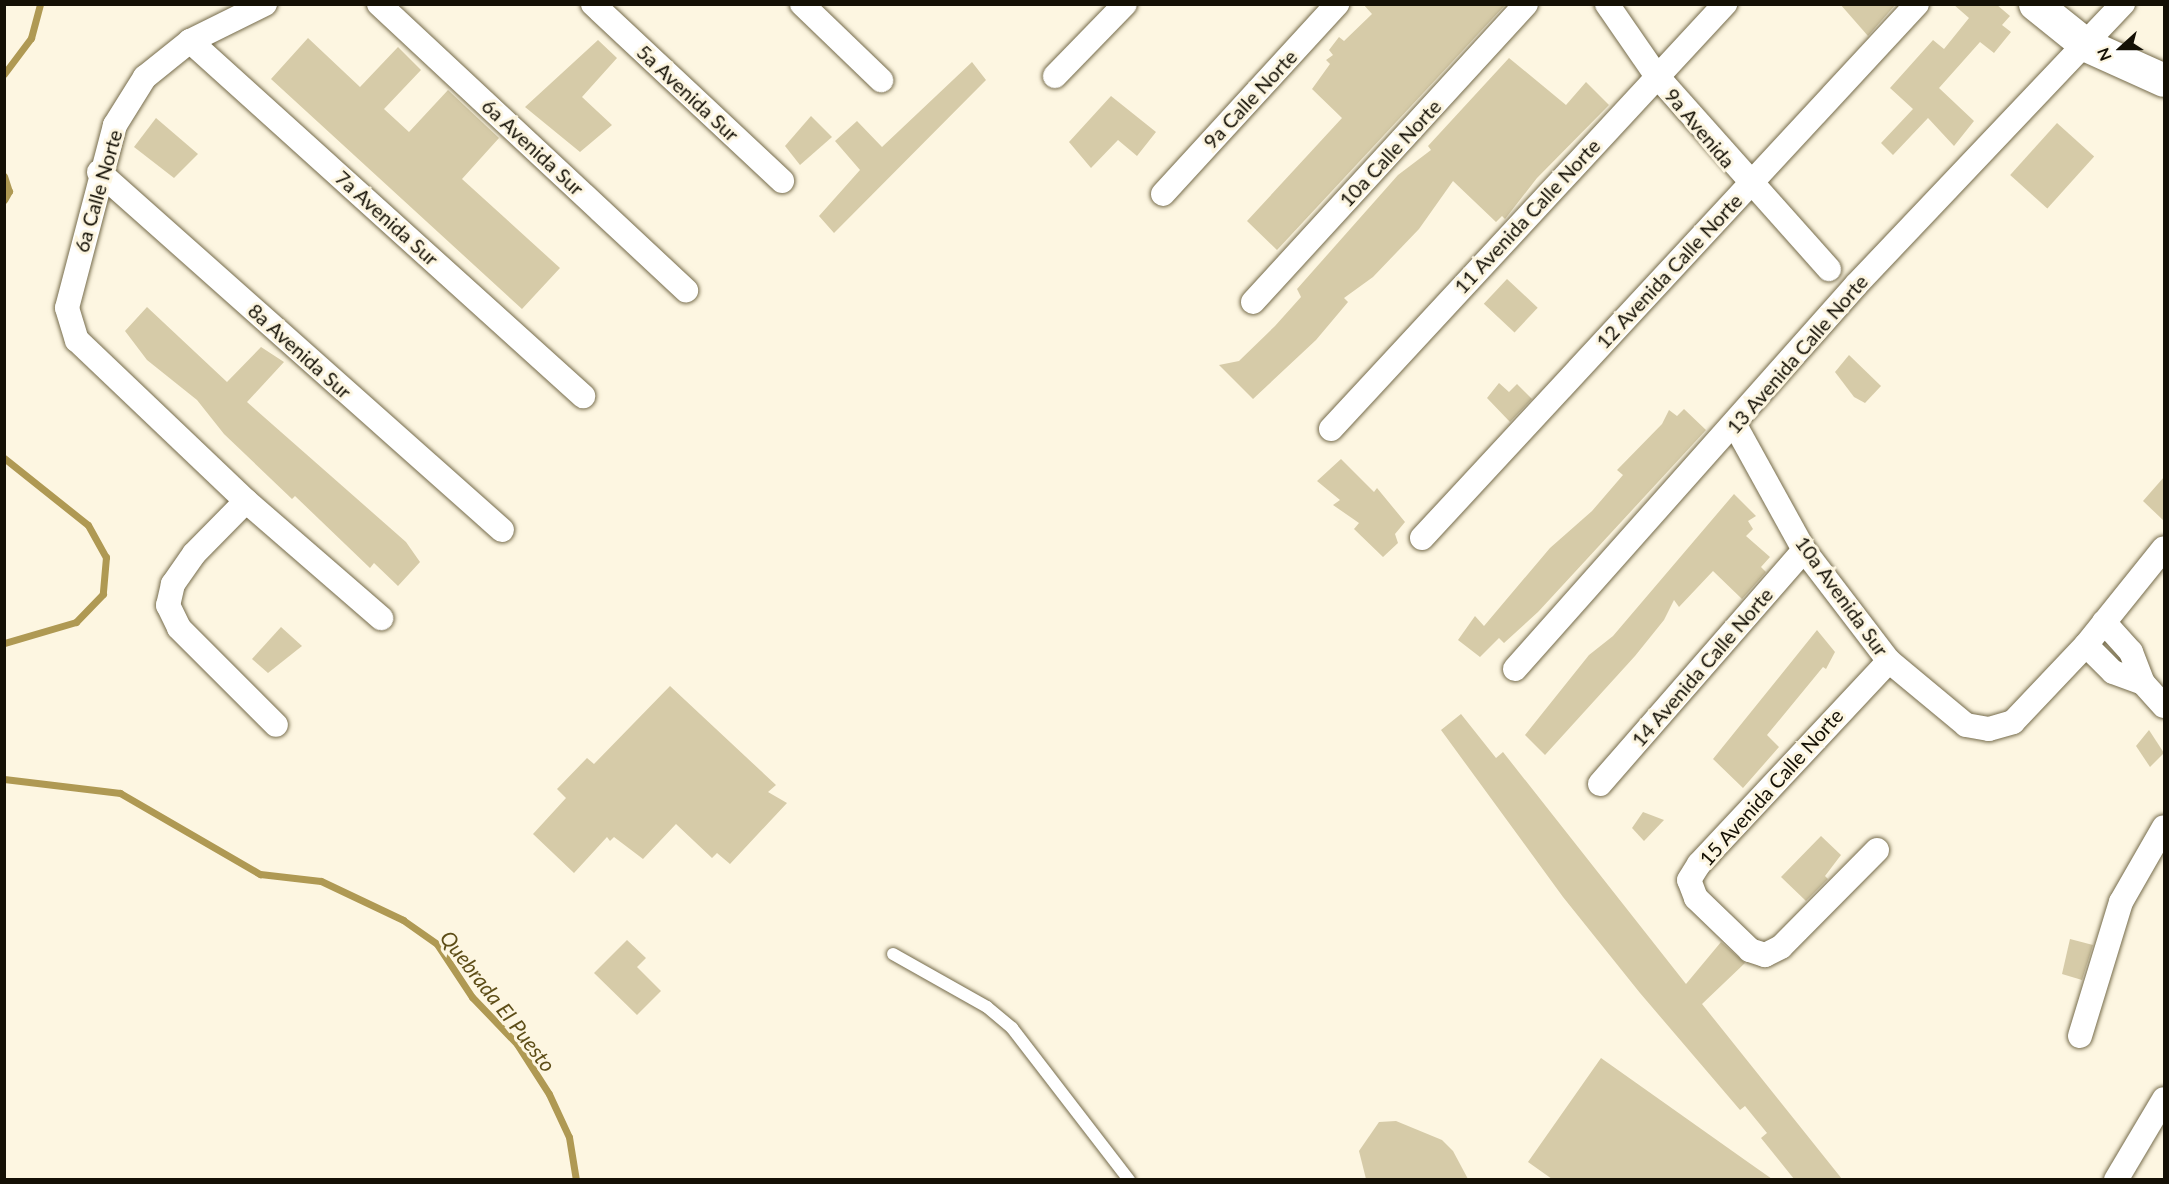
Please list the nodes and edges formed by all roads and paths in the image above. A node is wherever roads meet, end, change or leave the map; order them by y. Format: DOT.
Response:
graph roads {
  1 [pos="265,4"];
  2 [pos="379,4"];
  3 [pos="593,4"];
  4 [pos="802,4"];
  5 [pos="1125,4"];
  6 [pos="1337,4"];
  7 [pos="1526,4"];
  8 [pos="1607,4"];
  9 [pos="1725,4"];
  10 [pos="1917,4"];
  11 [pos="2035,4"];
  12 [pos="2123,4"];
  13 [pos="190,41"];
  14 [pos="2086,45"];
  15 [pos="1656,75"];
  16 [pos="1055,76"];
  17 [pos="881,80"];
  18 [pos="2164,80"];
  19 [pos="99,172"];
  20 [pos="782,181"];
  21 [pos="1749,184"];
  22 [pos="1163,194"];
  23 [pos="1829,269"];
  24 [pos="686,290"];
  25 [pos="1253,302"];
  26 [pos="583,396"];
  27 [pos="1735,424"];
  28 [pos="1331,429"];
  29 [pos="246,501"];
  30 [pos="502,530"];
  31 [pos="1422,538"];
  32 [pos="2164,548"];
  33 [pos="1804,550"];
  34 [pos="381,618"];
  35 [pos="2104,622"];
  36 [pos="2086,645"];
  37 [pos="1889,661"];
  38 [pos="1515,669"];
  39 [pos="2143,683"];
  40 [pos="2164,706"];
  41 [pos="276,725"];
  42 [pos="1600,784"];
  43 [pos="2164,827"];
  44 [pos="1877,850"];
  45 [pos="893,954"];
  46 [pos="2080,1036"];
  47 [pos="2164,1099"];
  48 [pos="1129,1179"];
  49 [pos="2116,1179"];
  1 -- 13 [label="street, 6a Calle Norte"];
  2 -- 24 [label="street, 6a Avenida Sur"];
  3 -- 20 [label="street, 5a Avenida Sur"];
  4 -- 17 [label="street"];
  5 -- 16 [label="street"];
  6 -- 22 [label="street, 9a Calle Norte"];
  7 -- 25 [label="street, 10a Calle Norte"];
  8 -- 15 [label="street, 9a Avenida"];
  9 -- 15 [label="street, 11 Avenida Calle Norte"];
  10 -- 21 [label="street, 12 Avenida Calle Norte"];
  11 -- 14 [label="main road"];
  12 -- 14 [label="street, 13 Avenida Calle Norte"];
  13 -- 19 [label="street, 6a Calle Norte"];
  13 -- 26 [label="street, 7a Avenida Sur"];
  14 -- 18 [label="main road"];
  14 -- 27 [label="street, 13 Avenida Calle Norte"];
  15 -- 21 [label="street, 9a Avenida"];
  15 -- 28 [label="street, 11 Avenida Calle Norte"];
  19 -- 29 [label="street, 6a Calle Norte"];
  19 -- 30 [label="street, 8a Avenida Sur"];
  21 -- 23 [label="street, 9a Avenida"];
  21 -- 31 [label="street, 12 Avenida Calle Norte"];
  27 -- 33 [label="street, 10a Avenida Sur"];
  27 -- 38 [label="street, 13 Avenida Calle Norte"];
  29 -- 34 [label="street"];
  29 -- 41 [label="street"];
  32 -- 35 [label="street"];
  33 -- 37 [label="street, 10a Avenida Sur"];
  33 -- 42 [label="street, 14 Avenida Calle Norte"];
  35 -- 36 [label="street"];
  35 -- 39 [label="street"];
  36 -- 37 [label="street, 10a Avenida Sur"];
  36 -- 39 [label="street"];
  37 -- 44 [label="street, 15 Avenida Calle Norte"];
  39 -- 40 [label="street"];
  43 -- 46 [label="street"];
  45 -- 48 [label="lane"];
  47 -- 49 [label="street"];
}
